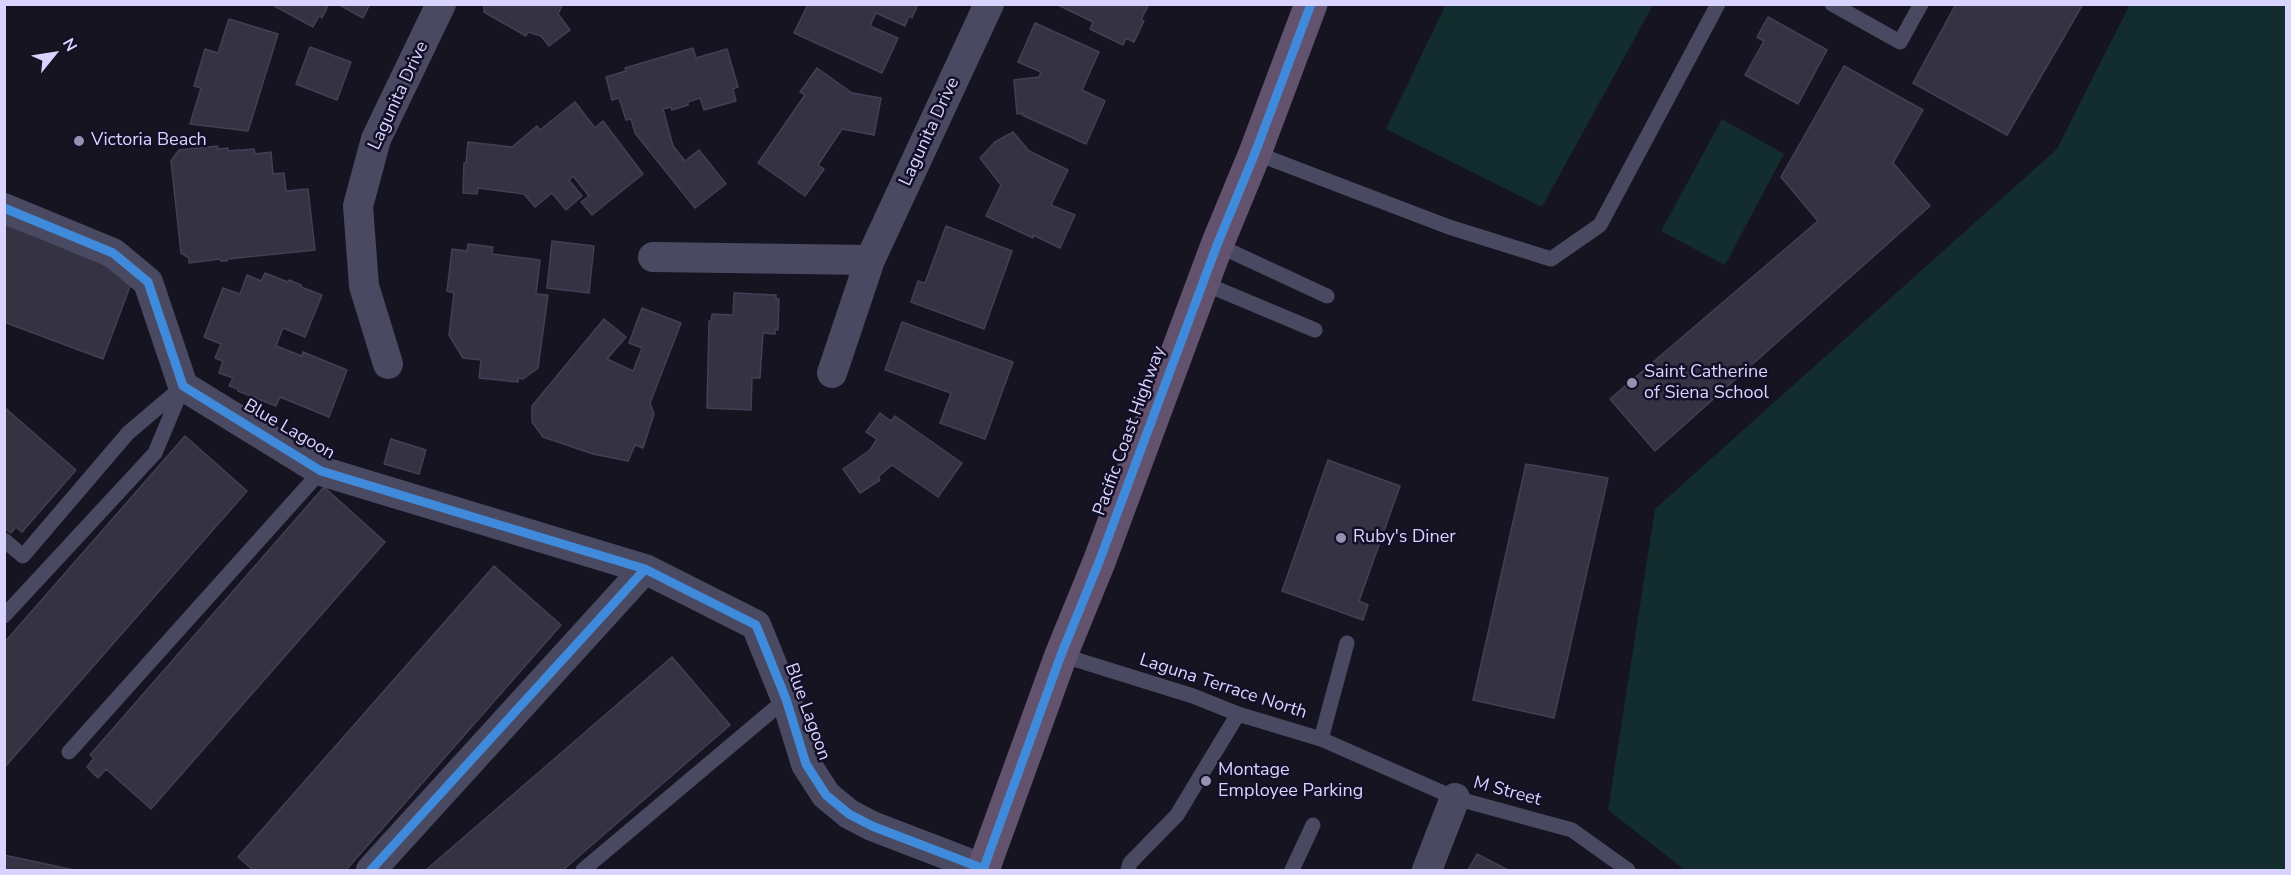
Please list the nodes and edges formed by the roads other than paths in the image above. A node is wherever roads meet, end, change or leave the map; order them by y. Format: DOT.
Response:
graph roads {
  1 [pos="441,4"];
  2 [pos="989,4"];
  3 [pos="1311,4"];
  4 [pos="1718,4"];
  5 [pos="1832,4"];
  6 [pos="1921,4"];
  7 [pos="1255,153"];
  8 [pos="4,208"];
  9 [pos="1217,245"];
  10 [pos="653,256"];
  11 [pos="870,260"];
  12 [pos="1203,283"];
  13 [pos="1327,296"];
  14 [pos="1315,330"];
  15 [pos="388,364"];
  16 [pos="832,373"];
  17 [pos="183,386"];
  18 [pos="321,471"];
  19 [pos="4,540"];
  20 [pos="645,569"];
  21 [pos="4,616"];
  22 [pos="1347,643"];
  23 [pos="1061,655"];
  24 [pos="786,699"];
  25 [pos="1238,714"];
  26 [pos="1321,739"];
  27 [pos="69,752"];
  28 [pos="1370,761"];
  29 [pos="1455,798"];
  30 [pos="1312,825"];
  31 [pos="371,870"];
  32 [pos="583,870"];
  33 [pos="984,870"];
  34 [pos="1128,870"];
  35 [pos="1292,870"];
  36 [pos="1426,870"];
  37 [pos="1628,870"];
  1 -- 15 [label="street, Lagunita Drive"];
  2 -- 11 [label="street, Lagunita Drive"];
  3 -- 7 [label="highway, Pacific Coast Highway"];
  4 -- 7 [label="lane"];
  5 -- 6 [label="lane"];
  7 -- 9 [label="highway, Pacific Coast Highway"];
  8 -- 17 [label="street"];
  9 -- 12 [label="highway, Pacific Coast Highway"];
  9 -- 13 [label="lane"];
  10 -- 11 [label="street"];
  11 -- 16 [label="street, Lagunita Drive"];
  12 -- 14 [label="lane"];
  12 -- 23 [label="highway, Pacific Coast Highway"];
  17 -- 18 [label="street, Blue Lagoon"];
  17 -- 19 [label="lane"];
  17 -- 21 [label="lane"];
  18 -- 20 [label="street, Blue Lagoon"];
  18 -- 27 [label="lane"];
  20 -- 24 [label="street, Blue Lagoon"];
  20 -- 31 [label="street"];
  22 -- 26 [label="lane"];
  23 -- 25 [label="lane, Laguna Terrace North"];
  23 -- 33 [label="highway, Pacific Coast Highway"];
  24 -- 32 [label="lane"];
  24 -- 33 [label="street, Blue Lagoon"];
  25 -- 26 [label="lane, Laguna Terrace North"];
  25 -- 34 [label="lane"];
  26 -- 28 [label="lane, Laguna Terrace North"];
  28 -- 29 [label="lane, M Street"];
  29 -- 36 [label="street"];
  29 -- 37 [label="lane, M Street"];
  30 -- 35 [label="lane"];
}
